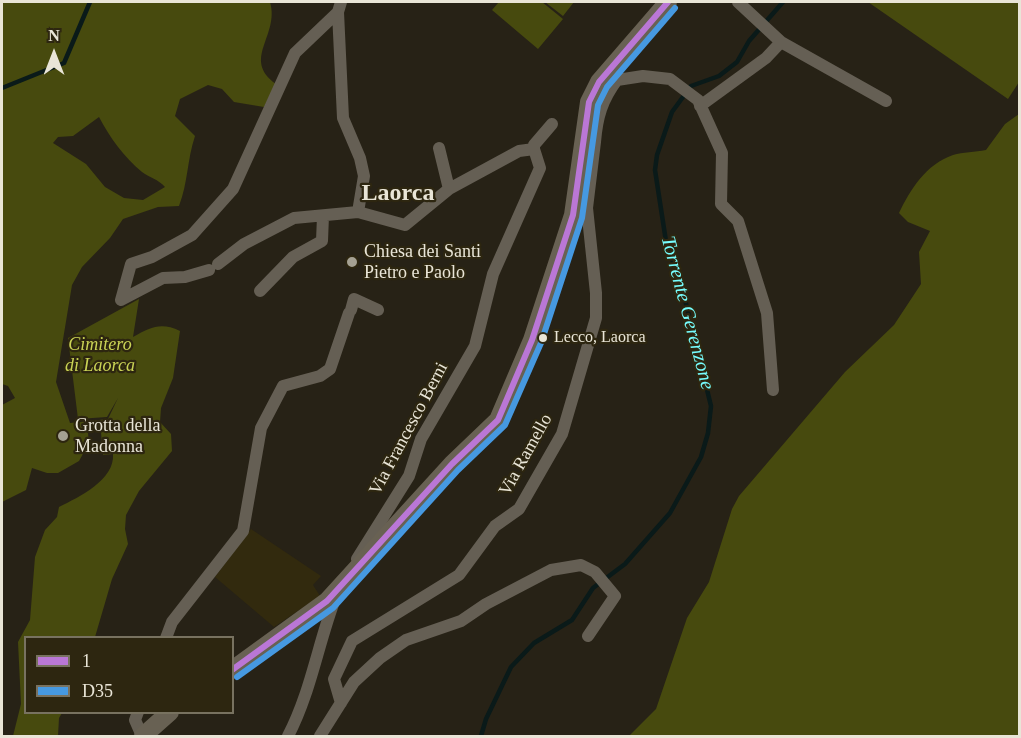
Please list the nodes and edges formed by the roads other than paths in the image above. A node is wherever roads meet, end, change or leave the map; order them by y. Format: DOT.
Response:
graph roads {
  1 [pos="668,2"];
  2 [pos="738,2"];
  3 [pos="339,7"];
  4 [pos="781,42"];
  5 [pos="886,101"];
  6 [pos="699,103"];
  7 [pos="552,124"];
  8 [pos="589,141"];
  9 [pos="439,148"];
  10 [pos="534,149"];
  11 [pos="449,189"];
  12 [pos="358,212"];
  13 [pos="323,216"];
  14 [pos="260,291"];
  15 [pos="378,310"];
  16 [pos="773,390"];
  17 [pos="542,565"];
  18 [pos="581,565"];
  19 [pos="340,588"];
  20 [pos="167,636"];
  21 [pos="588,636"];
  22 [pos="234,669"];
  23 [pos="340,703"];
  24 [pos="137,714"];
  25 [pos="168,714"];
  26 [pos="142,736"];
  27 [pos="288,736"];
  28 [pos="320,736"];
  1 -- 8 [label="main road"];
  2 -- 4 [label="street"];
  3 -- 12 [label="street"];
  3 -- 13 [label="street"];
  4 -- 5 [label="street"];
  4 -- 6 [label="street"];
  6 -- 8 [label="street, Via Ramello"];
  6 -- 16 [label="street"];
  7 -- 10 [label="street"];
  8 -- 19 [label="main road"];
  8 -- 23 [label="street, Via Ramello"];
  9 -- 11 [label="street"];
  10 -- 11 [label="street"];
  10 -- 19 [label="street, Via Francesco Berni"];
  11 -- 12 [label="street"];
  12 -- 13 [label="street"];
  13 -- 14 [label="street"];
  15 -- 20 [label="street"];
  17 -- 18 [label="street"];
  18 -- 21 [label="street"];
  18 -- 23 [label="street"];
  19 -- 22 [label="main road"];
  19 -- 27 [label="street, Via Francesco Berni"];
  23 -- 28 [label="street"];
  24 -- 26 [label="street"];
  25 -- 26 [label="main road"];
}
